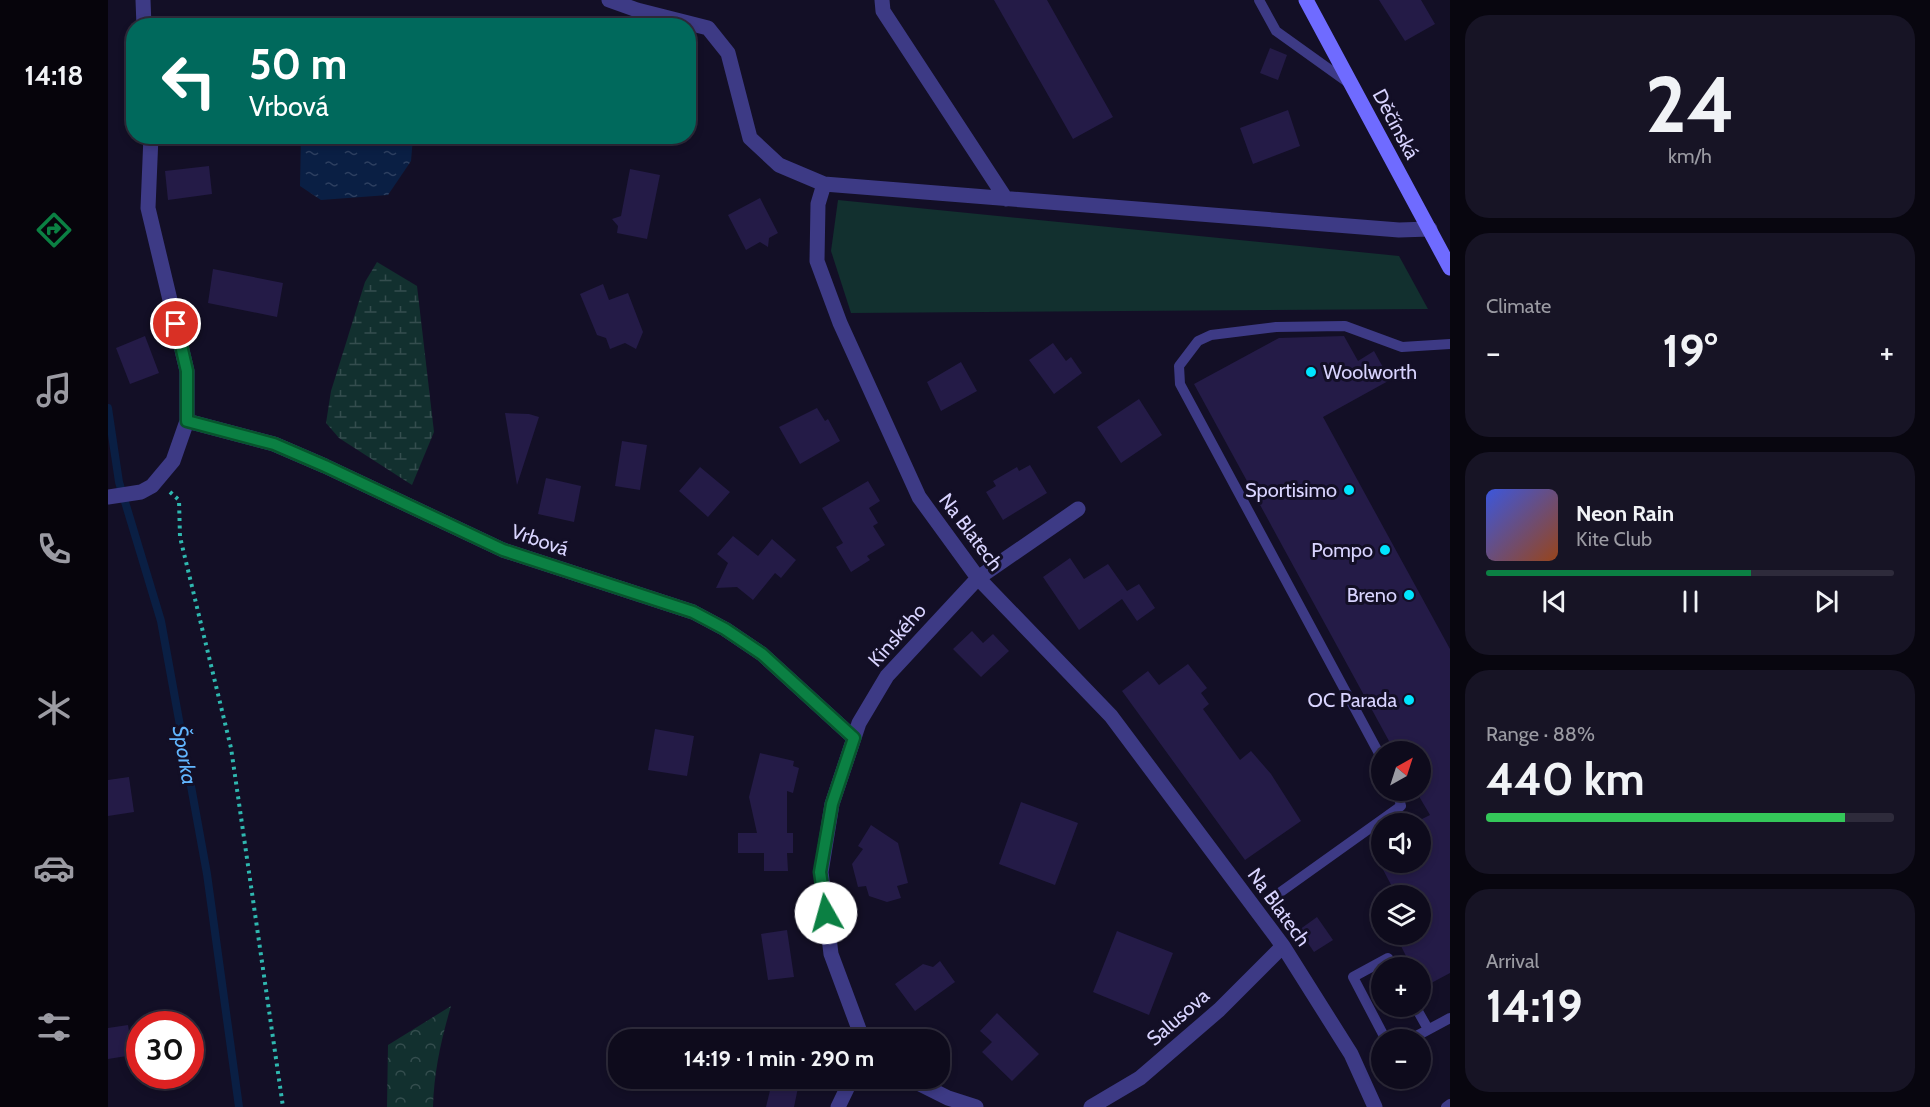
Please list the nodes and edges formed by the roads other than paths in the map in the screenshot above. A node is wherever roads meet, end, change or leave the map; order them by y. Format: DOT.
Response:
graph roads {
  1 [pos="143,0"];
  2 [pos="609,0"];
  3 [pos="882,0"];
  4 [pos="1259,0"];
  5 [pos="1306,0"];
  6 [pos="144,18"];
  7 [pos="669,18"];
  8 [pos="696,25"];
  9 [pos="1352,86"];
  10 [pos="151,144"];
  11 [pos="824,184"];
  12 [pos="1006,199"];
  13 [pos="1430,229"];
  14 [pos="1450,267"];
  15 [pos="1450,344"];
  16 [pos="187,421"];
  17 [pos="108,497"];
  18 [pos="1078,509"];
  19 [pos="978,578"];
  20 [pos="854,738"];
  21 [pos="1372,741"];
  22 [pos="1400,801"];
  23 [pos="1275,896"];
  24 [pos="1283,946"];
  25 [pos="1371,968"];
  26 [pos="1371,1012"];
  27 [pos="1421,1017"];
  28 [pos="1450,1018"];
  29 [pos="859,1029"];
  30 [pos="1428,1029"];
  31 [pos="847,1089"];
  32 [pos="930,1089"];
  33 [pos="1450,1104"];
  34 [pos="838,1107"];
  35 [pos="976,1107"];
  36 [pos="1091,1107"];
  37 [pos="1375,1107"];
  38 [pos="1446,1107"];
  1 -- 6 [label="street"];
  2 -- 7 [label="street"];
  3 -- 12 [label="street"];
  4 -- 9 [label="lane"];
  5 -- 9 [label="main road, Děčínská"];
  8 -- 11 [label="street"];
  9 -- 13 [label="main road, Děčínská"];
  10 -- 16 [label="street"];
  11 -- 12 [label="street"];
  11 -- 19 [label="street, Na Blatech"];
  12 -- 13 [label="street"];
  13 -- 14 [label="main road, Děčínská"];
  15 -- 21 [label="lane"];
  16 -- 17 [label="street"];
  16 -- 20 [label="street, Vrbová"];
  18 -- 19 [label="street, Kinského"];
  19 -- 20 [label="street, Kinského"];
  19 -- 24 [label="street, Na Blatech"];
  20 -- 29 [label="street, Kinského"];
  22 -- 23 [label="lane"];
  24 -- 36 [label="street, Salusova"];
  24 -- 37 [label="street, Na Blatech"];
  25 -- 26 [label="lane"];
  27 -- 30 [label="lane"];
  28 -- 30 [label="lane"];
  31 -- 34 [label="street"];
  32 -- 35 [label="street"];
  33 -- 38 [label="lane"];
}
